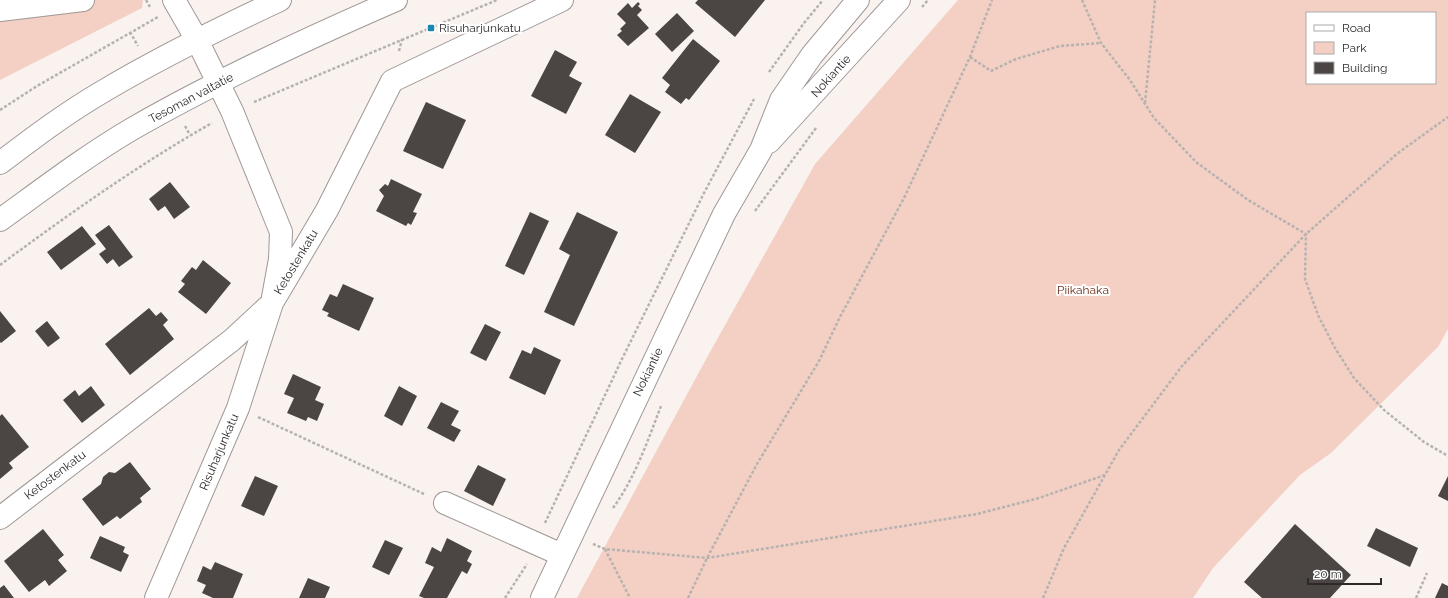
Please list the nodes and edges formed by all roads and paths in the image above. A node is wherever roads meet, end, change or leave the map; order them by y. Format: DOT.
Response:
graph roads {
  1 [pos="83,0"];
  2 [pos="174,0"];
  3 [pos="280,0"];
  4 [pos="396,0"];
  5 [pos="497,0"];
  6 [pos="562,0"];
  7 [pos="858,0"];
  8 [pos="899,0"];
  9 [pos="928,0"];
  10 [pos="992,0"];
  11 [pos="1082,0"];
  12 [pos="1154,0"];
  13 [pos="0,10"];
  14 [pos="918,11"];
  15 [pos="130,32"];
  16 [pos="197,40"];
  17 [pos="1101,43"];
  18 [pos="970,57"];
  19 [pos="218,83"];
  20 [pos="756,96"];
  21 [pos="1144,103"];
  22 [pos="0,110"];
  23 [pos="232,111"];
  24 [pos="1448,116"];
  25 [pos="819,125"];
  26 [pos="761,150"];
  27 [pos="0,164"];
  28 [pos="753,215"];
  29 [pos="0,220"];
  30 [pos="1306,234"];
  31 [pos="0,265"];
  32 [pos="272,302"];
  33 [pos="664,400"];
  34 [pos="238,408"];
  35 [pos="1448,456"];
  36 [pos="1105,474"];
  37 [pos="445,503"];
  38 [pos="610,511"];
  39 [pos="0,518"];
  40 [pos="587,541"];
  41 [pos="535,543"];
  42 [pos="605,550"];
  43 [pos="562,555"];
  44 [pos="707,558"];
  45 [pos="1428,573"];
  46 [pos="156,598"];
  47 [pos="505,598"];
  48 [pos="542,598"];
  49 [pos="630,598"];
  50 [pos="688,598"];
  51 [pos="1043,598"];
  52 [pos="1416,598"];
  1 -- 13 [label="main road"];
  2 -- 16 [label="main road"];
  3 -- 16 [label="main road"];
  4 -- 19 [label="main road, Tesoman valtatie"];
  5 -- 23 [label="path"];
  6 -- 32 [label="main road, Ketostenkatu"];
  7 -- 26 [label="main road, Nokiantie"];
  8 -- 26 [label="main road, Nokiantie"];
  9 -- 14 [label="path"];
  10 -- 18 [label="path"];
  11 -- 17 [label="path"];
  12 -- 21 [label="path"];
  15 -- 22 [label="path"];
  16 -- 19 [label="main road"];
  16 -- 27 [label="main road"];
  17 -- 18 [label="path"];
  17 -- 21 [label="path"];
  18 -- 44 [label="path"];
  19 -- 23 [label="main road"];
  19 -- 29 [label="main road, Tesoman valtatie"];
  20 -- 41 [label="path"];
  21 -- 30 [label="path"];
  23 -- 31 [label="path"];
  23 -- 32 [label="main road"];
  24 -- 30 [label="path"];
  25 -- 28 [label="path"];
  26 -- 43 [label="main road, Nokiantie"];
  30 -- 35 [label="path"];
  30 -- 36 [label="path"];
  32 -- 34 [label="main road, Risuharjunkatu"];
  32 -- 39 [label="main road, Ketostenkatu"];
  33 -- 38 [label="path"];
  34 -- 37 [label="path"];
  34 -- 46 [label="main road, Risuharjunkatu"];
  36 -- 44 [label="path"];
  36 -- 51 [label="path"];
  37 -- 41 [label="main road"];
  40 -- 42 [label="path"];
  41 -- 43 [label="main road"];
  41 -- 47 [label="path"];
  42 -- 44 [label="path"];
  42 -- 49 [label="path"];
  43 -- 48 [label="main road, Nokiantie"];
  44 -- 50 [label="path"];
  45 -- 52 [label="path"];
}
